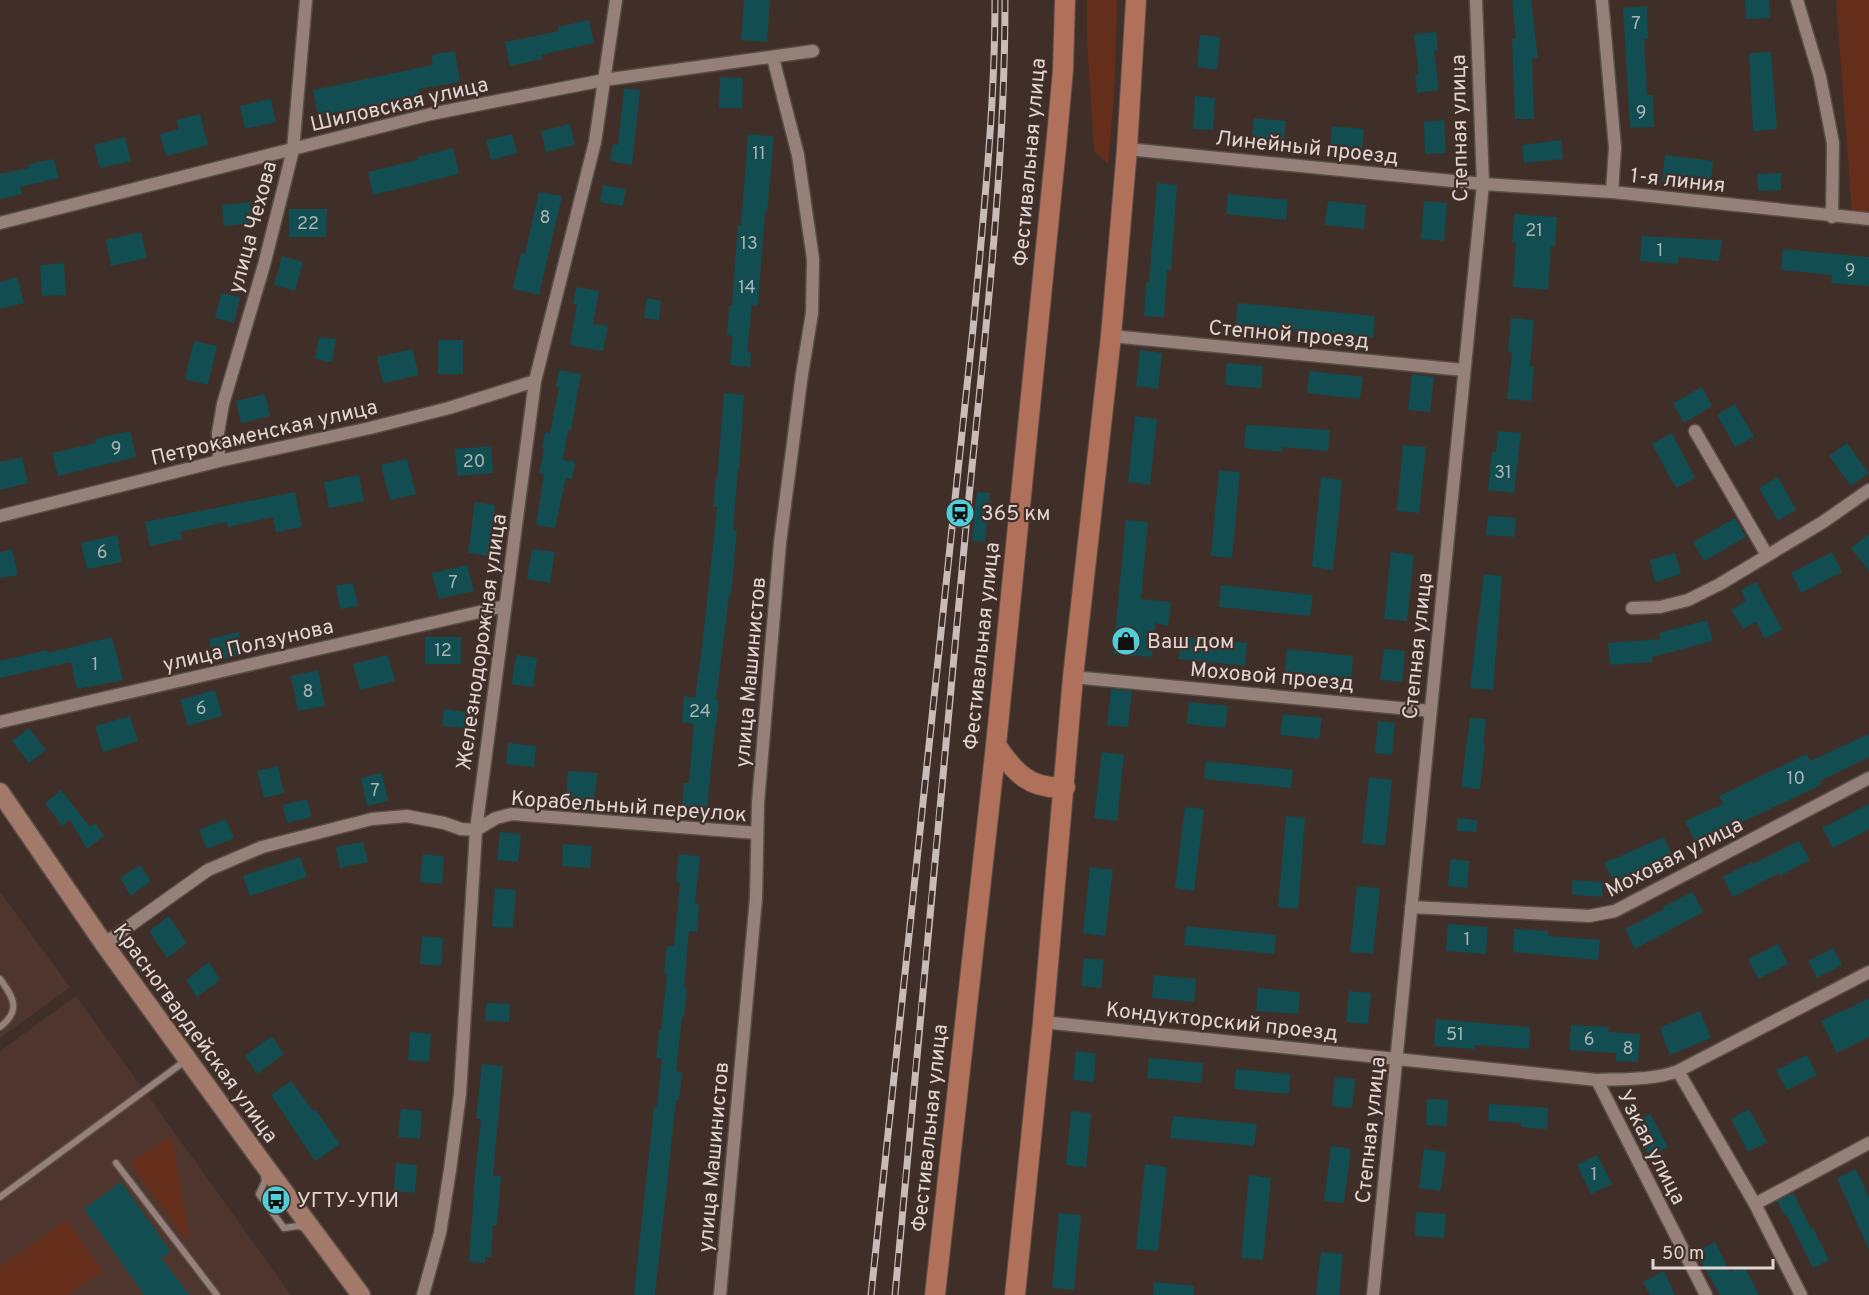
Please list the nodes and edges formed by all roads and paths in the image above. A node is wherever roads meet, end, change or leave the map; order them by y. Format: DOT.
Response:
graph roads {
  1 [pos="306,0"];
  2 [pos="616,0"];
  3 [pos="1065,0"];
  4 [pos="1136,0"];
  5 [pos="1476,0"];
  6 [pos="1602,0"];
  7 [pos="1797,0"];
  8 [pos="813,51"];
  9 [pos="773,58"];
  10 [pos="603,80"];
  11 [pos="1127,149"];
  12 [pos="292,150"];
  13 [pos="1483,184"];
  14 [pos="1612,192"];
  15 [pos="1832,217"];
  16 [pos="1869,219"];
  17 [pos="0,223"];
  18 [pos="1111,336"];
  19 [pos="1464,370"];
  20 [pos="535,381"];
  21 [pos="1695,431"];
  22 [pos="219,461"];
  23 [pos="1869,490"];
  24 [pos="0,516"];
  25 [pos="1767,555"];
  26 [pos="505,606"];
  27 [pos="1632,608"];
  28 [pos="1073,677"];
  29 [pos="1431,711"];
  30 [pos="0,722"];
  31 [pos="996,745"];
  32 [pos="1869,777"];
  33 [pos="1065,787"];
  34 [pos="0,792"];
  35 [pos="476,830"];
  36 [pos="757,833"];
  37 [pos="1411,907"];
  38 [pos="104,944"];
  39 [pos="1869,972"];
  40 [pos="0,979"];
  41 [pos="1043,1022"];
  42 [pos="0,1027"];
  43 [pos="188,1058"];
  44 [pos="1397,1058"];
  45 [pos="1678,1071"];
  46 [pos="1597,1080"];
  47 [pos="1869,1143"];
  48 [pos="116,1163"];
  49 [pos="0,1197"];
  50 [pos="1755,1204"];
  51 [pos="217,1295"];
  52 [pos="362,1295"];
  53 [pos="423,1295"];
  54 [pos="720,1295"];
  55 [pos="935,1295"];
  56 [pos="1015,1295"];
  57 [pos="1373,1295"];
  58 [pos="1706,1295"];
  59 [pos="1801,1295"];
  1 -- 12 [label="street, улица Чехова"];
  2 -- 10 [label="street, Железнодорожная улица"];
  3 -- 31 [label="main road, Фестивальная улица"];
  4 -- 11 [label="main road"];
  5 -- 13 [label="street, Степная улица"];
  6 -- 14 [label="street"];
  7 -- 15 [label="street"];
  8 -- 9 [label="street, Шиловская улица"];
  9 -- 10 [label="street, Шиловская улица"];
  9 -- 36 [label="street, улица Машинистов"];
  10 -- 12 [label="street, Шиловская улица"];
  10 -- 20 [label="street, Железнодорожная улица"];
  11 -- 13 [label="street, Линейный проезд"];
  11 -- 18 [label="main road"];
  12 -- 17 [label="street, Шиловская улица"];
  12 -- 22 [label="street, улица Чехова"];
  13 -- 14 [label="street, 1-я линия"];
  13 -- 19 [label="street, Степная улица"];
  14 -- 15 [label="street, 1-я линия"];
  15 -- 16 [label="street, 1-я линия"];
  18 -- 19 [label="street, Степной проезд"];
  18 -- 28 [label="main road"];
  19 -- 29 [label="street, Степная улица"];
  20 -- 22 [label="street, Петрокаменская улица"];
  20 -- 26 [label="street, Железнодорожная улица"];
  21 -- 25 [label="street"];
  22 -- 24 [label="street, Петрокаменская улица"];
  23 -- 25 [label="street"];
  25 -- 27 [label="street"];
  26 -- 30 [label="street, улица Ползунова"];
  26 -- 35 [label="street, Железнодорожная улица"];
  28 -- 29 [label="street, Моховой проезд"];
  28 -- 33 [label="main road"];
  29 -- 37 [label="street, Степная улица"];
  31 -- 33 [label="main road"];
  31 -- 55 [label="main road, Фестивальная улица"];
  32 -- 37 [label="street, Моховая улица"];
  33 -- 41 [label="main road"];
  34 -- 38 [label="main road, Красногвардейская улица"];
  35 -- 36 [label="street, Корабельный переулок"];
  35 -- 38 [label="street"];
  35 -- 53 [label="street, Железнодорожная улица"];
  36 -- 54 [label="street, улица Машинистов"];
  37 -- 44 [label="street, Степная улица"];
  38 -- 43 [label="main road, Красногвардейская улица"];
  39 -- 45 [label="street, Кондукторский проезд"];
  40 -- 42 [label="lane"];
  41 -- 44 [label="street, Кондукторский проезд"];
  41 -- 56 [label="main road"];
  43 -- 49 [label="lane"];
  43 -- 52 [label="main road, Красногвардейская улица"];
  44 -- 46 [label="street, Кондукторский проезд"];
  44 -- 57 [label="street, Степная улица"];
  45 -- 46 [label="street, Кондукторский проезд"];
  45 -- 50 [label="street"];
  46 -- 58 [label="street, Узкая улица"];
  47 -- 50 [label="street"];
  48 -- 51 [label="lane"];
  50 -- 59 [label="street"];
}
